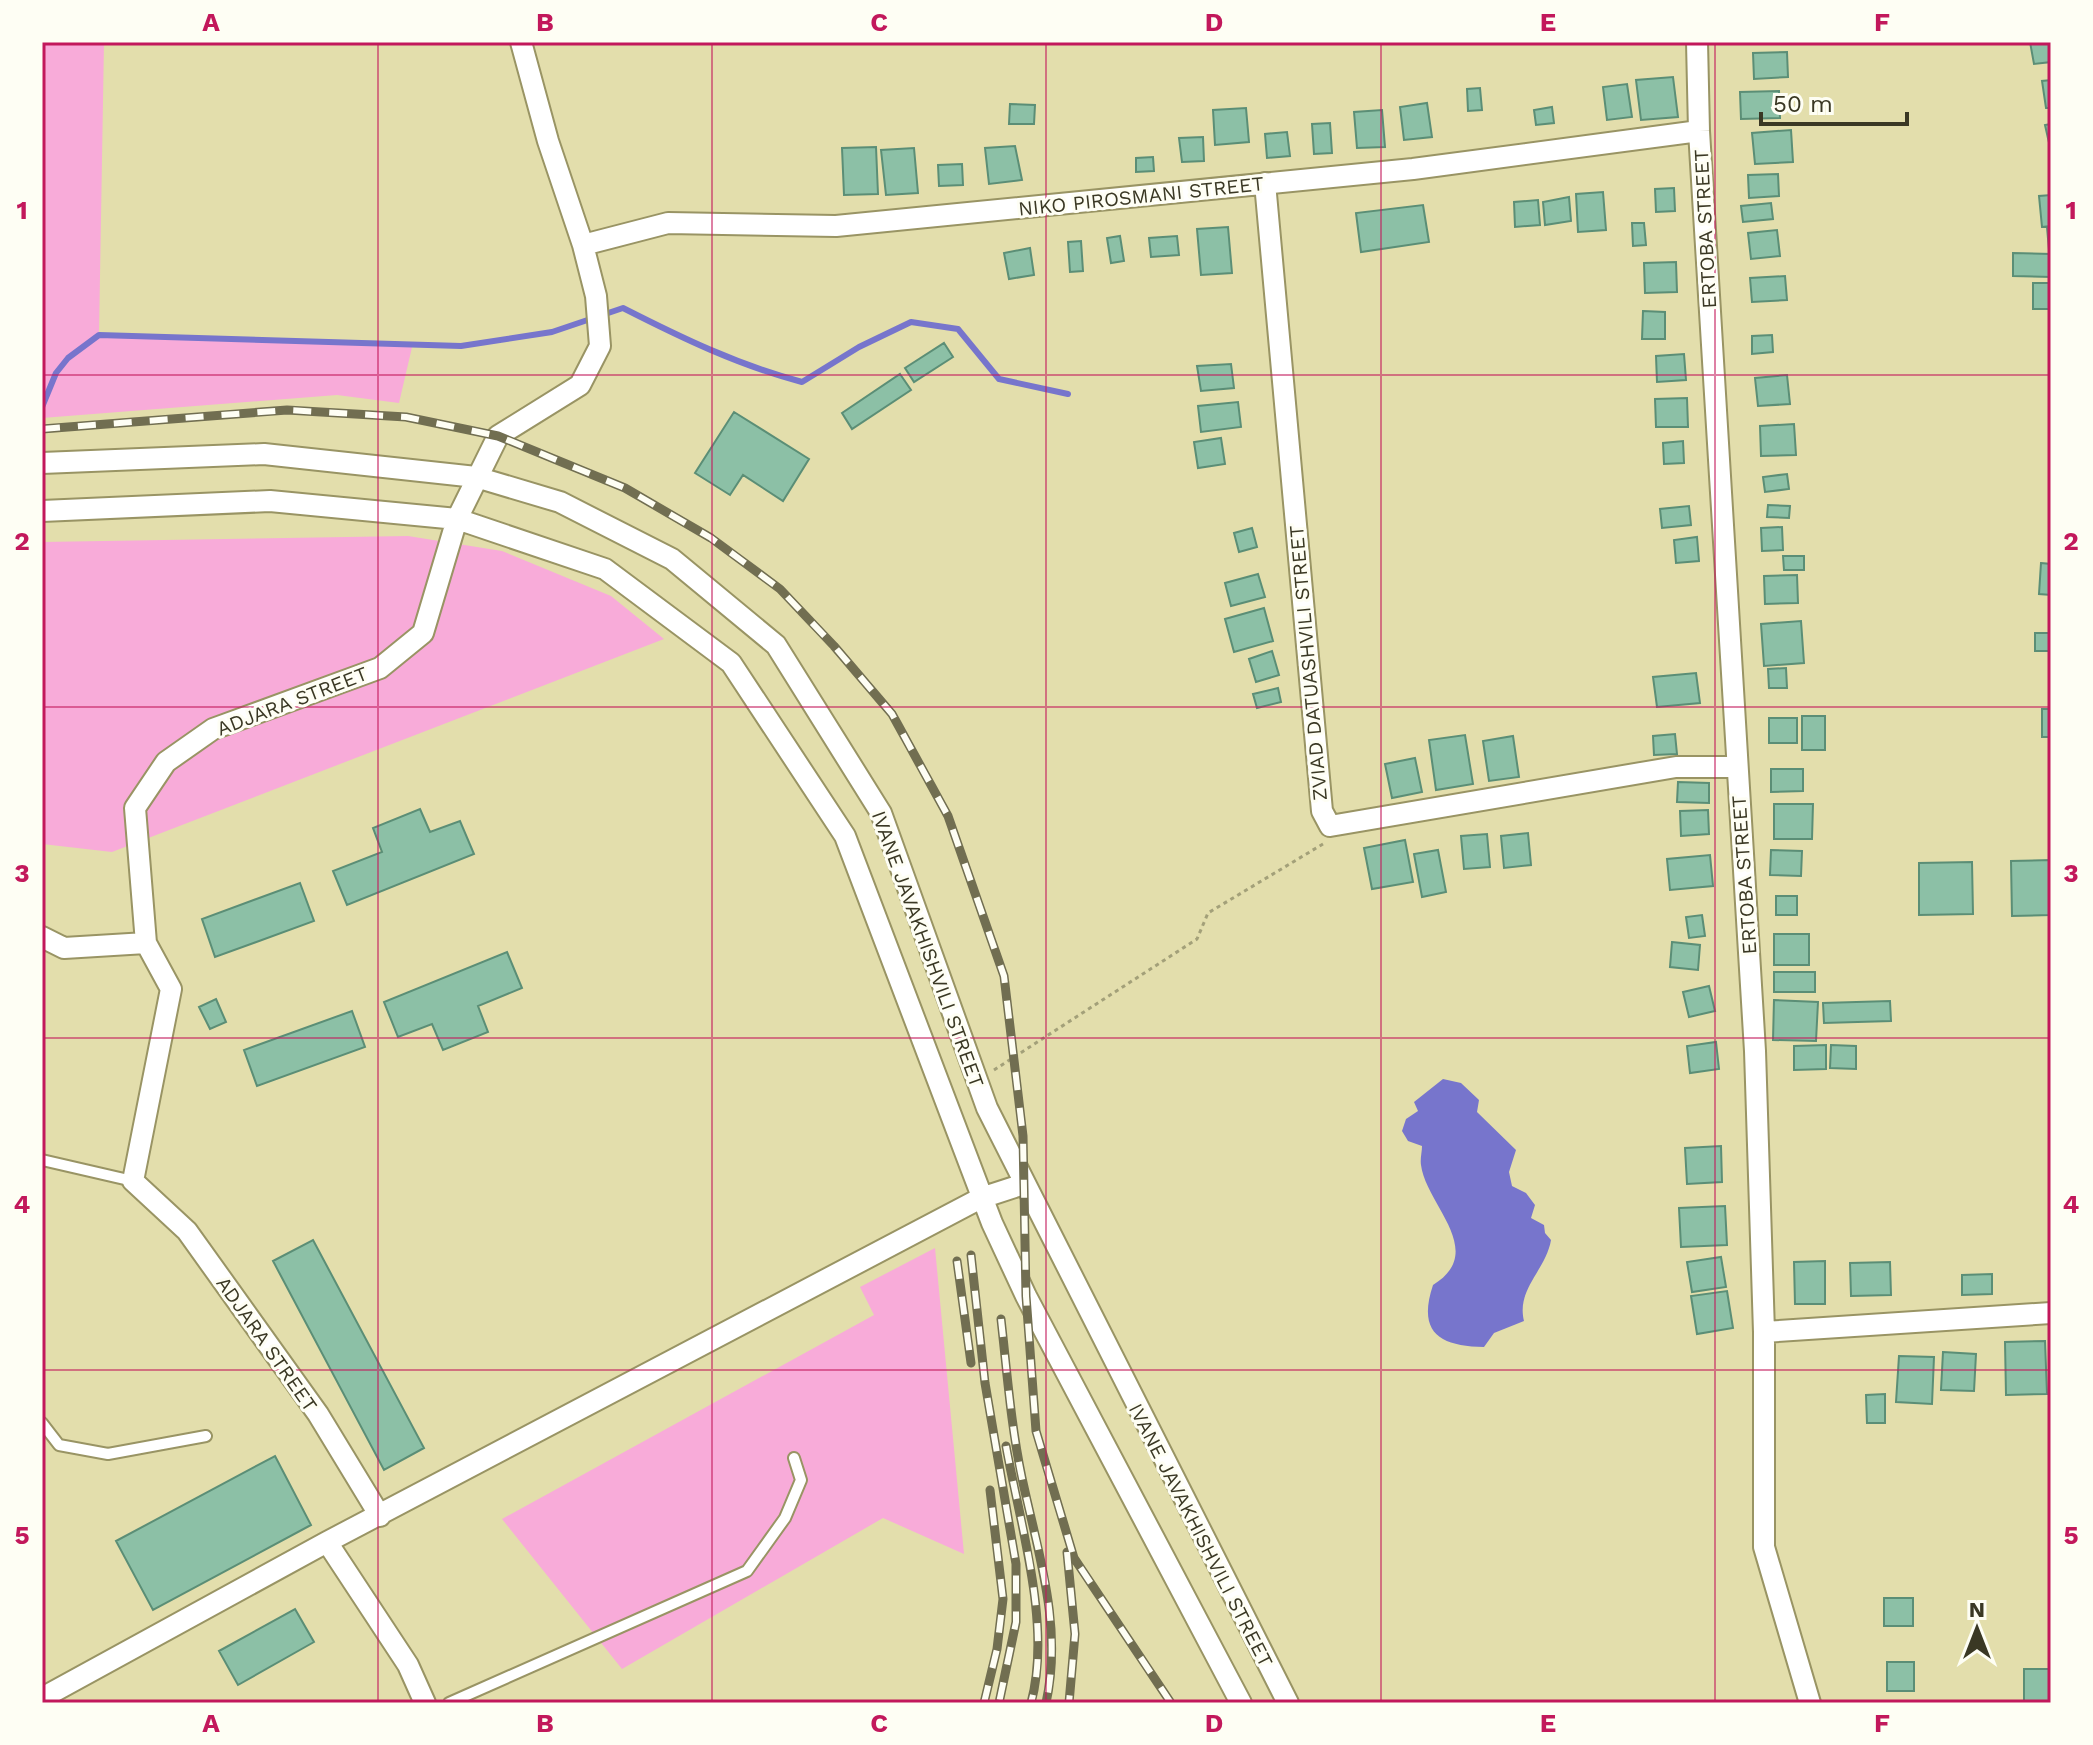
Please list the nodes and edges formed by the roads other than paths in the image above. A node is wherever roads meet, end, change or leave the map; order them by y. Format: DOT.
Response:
graph roads {
  1 [pos="521,42"];
  2 [pos="1697,42"];
  3 [pos="1699,131"];
  4 [pos="1265,183"];
  5 [pos="583,245"];
  6 [pos="42,463"];
  7 [pos="476,477"];
  8 [pos="42,511"];
  9 [pos="457,519"];
  10 [pos="1737,767"];
  11 [pos="42,937"];
  12 [pos="146,943"];
  13 [pos="42,1160"];
  14 [pos="133,1181"];
  15 [pos="1024,1184"];
  16 [pos="981,1198"];
  17 [pos="2051,1313"];
  18 [pos="1764,1332"];
  19 [pos="42,1423"];
  20 [pos="206,1436"];
  21 [pos="794,1458"];
  22 [pos="380,1516"];
  23 [pos="327,1542"];
  24 [pos="42,1698"];
  25 [pos="425,1703"];
  26 [pos="449,1703"];
  27 [pos="1241,1703"];
  28 [pos="1288,1703"];
  29 [pos="1810,1703"];
  1 -- 5 [label="street"];
  2 -- 3 [label="street, ERTOBA STREET"];
  3 -- 4 [label="street, NIKO PIROSMANI STREET"];
  3 -- 10 [label="street, ERTOBA STREET"];
  4 -- 5 [label="street, NIKO PIROSMANI STREET"];
  4 -- 10 [label="street, ZVIAD DATUASHVILI STREET"];
  5 -- 7 [label="street, ADJARA STREET"];
  6 -- 7 [label="street, IVANE JAVAKHISHVILI STREET"];
  7 -- 9 [label="street, ADJARA STREET"];
  7 -- 15 [label="street, IVANE JAVAKHISHVILI STREET"];
  8 -- 9 [label="street"];
  9 -- 12 [label="street, ADJARA STREET"];
  9 -- 16 [label="street"];
  10 -- 18 [label="street, ERTOBA STREET"];
  11 -- 12 [label="street"];
  12 -- 14 [label="street, ADJARA STREET"];
  13 -- 14 [label="lane"];
  14 -- 22 [label="street, ADJARA STREET"];
  15 -- 16 [label="street"];
  15 -- 28 [label="street, IVANE JAVAKHISHVILI STREET"];
  16 -- 22 [label="street"];
  16 -- 27 [label="street"];
  17 -- 18 [label="street"];
  18 -- 29 [label="street, ERTOBA STREET"];
  19 -- 20 [label="lane"];
  21 -- 26 [label="lane"];
  22 -- 23 [label="street"];
  23 -- 24 [label="street"];
  23 -- 25 [label="street"];
}
